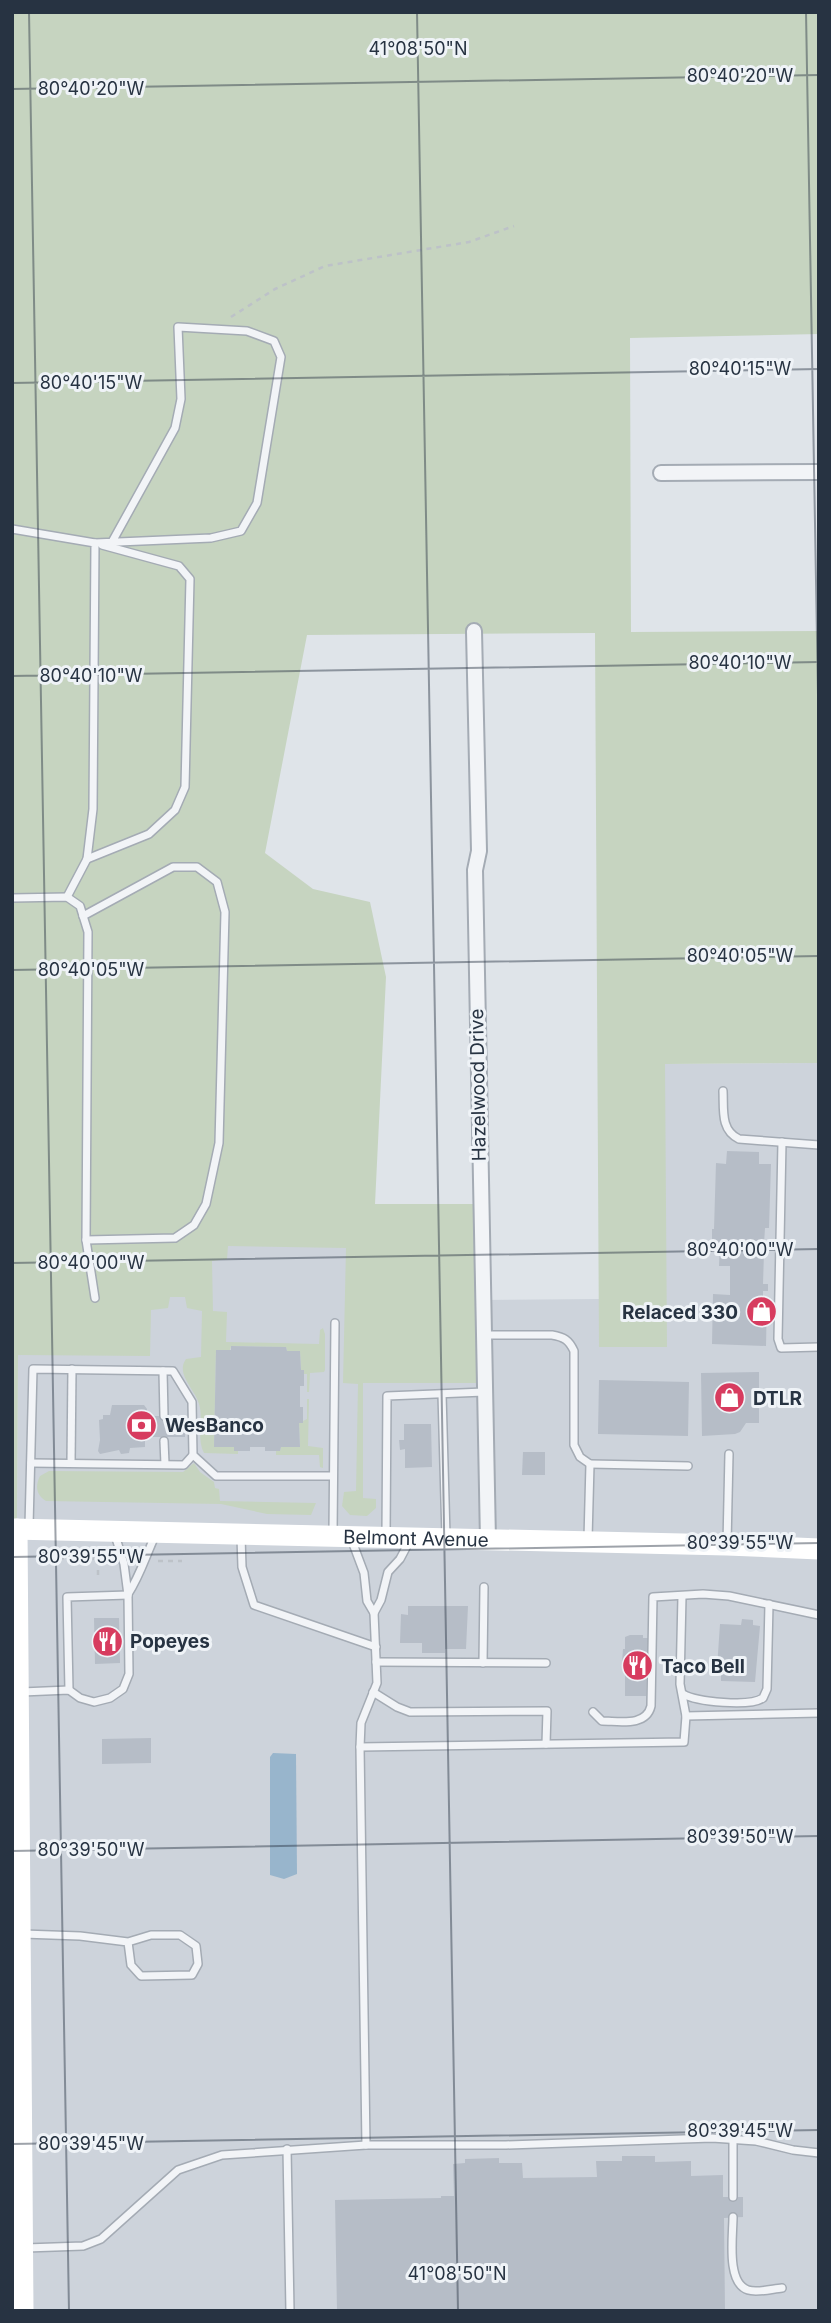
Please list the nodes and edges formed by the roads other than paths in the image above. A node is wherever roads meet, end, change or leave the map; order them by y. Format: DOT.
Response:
graph roads {
  1 [pos="819,472"];
  2 [pos="661,473"];
  3 [pos="12,528"];
  4 [pos="112,542"];
  5 [pos="95,543"];
  6 [pos="474,631"];
  7 [pos="87,859"];
  8 [pos="67,897"];
  9 [pos="12,898"];
  10 [pos="83,916"];
  11 [pos="723,1091"];
  12 [pos="782,1142"];
  13 [pos="819,1145"];
  14 [pos="86,1240"];
  15 [pos="95,1298"];
  16 [pos="335,1323"];
  17 [pos="483,1335"];
  18 [pos="819,1347"];
  19 [pos="72,1370"];
  20 [pos="163,1371"];
  21 [pos="484,1392"];
  22 [pos="442,1394"];
  23 [pos="164,1416"];
  24 [pos="164,1441"];
  25 [pos="729,1454"];
  26 [pos="193,1455"];
  27 [pos="31,1463"];
  28 [pos="71,1463"];
  29 [pos="165,1464"];
  30 [pos="590,1464"];
  31 [pos="688,1466"];
  32 [pos="333,1476"];
  33 [pos="19,1529"];
  34 [pos="114,1531"];
  35 [pos="157,1532"];
  36 [pos="241,1535"];
  37 [pos="342,1537"];
  38 [pos="386,1539"];
  39 [pos="410,1539"];
  40 [pos="447,1540"];
  41 [pos="488,1541"];
  42 [pos="588,1542"];
  43 [pos="727,1545"];
  44 [pos="819,1549"];
  45 [pos="484,1587"];
  46 [pos="128,1595"];
  47 [pos="682,1596"];
  48 [pos="769,1604"];
  49 [pos="374,1613"];
  50 [pos="819,1615"];
  51 [pos="376,1647"];
  52 [pos="376,1662"];
  53 [pos="483,1663"];
  54 [pos="546,1663"];
  55 [pos="69,1690"];
  56 [pos="18,1692"];
  57 [pos="373,1692"];
  58 [pos="683,1694"];
  59 [pos="593,1712"];
  60 [pos="819,1713"];
  61 [pos="686,1716"];
  62 [pos="546,1744"];
  63 [pos="360,1747"];
  64 [pos="15,1796"];
  65 [pos="19,1934"];
  66 [pos="128,1941"];
  67 [pos="16,1995"];
  68 [pos="733,2140"];
  69 [pos="366,2145"];
  70 [pos="287,2149"];
  71 [pos="818,2151"];
  72 [pos="733,2197"];
  73 [pos="733,2217"];
  74 [pos="17,2249"];
  75 [pos="782,2288"];
  76 [pos="23,2311"];
  77 [pos="290,2311"];
  1 -- 2 [label="street"];
  3 -- 5 [label="lane"];
  4 -- 4 [label="lane"];
  4 -- 5 [label="lane"];
  5 -- 7 [label="lane"];
  5 -- 7 [label="lane"];
  6 -- 17 [label="street, Hazelwood Drive"];
  7 -- 8 [label="lane"];
  8 -- 9 [label="lane"];
  8 -- 10 [label="lane"];
  10 -- 14 [label="lane"];
  10 -- 14 [label="lane"];
  11 -- 12 [label="lane"];
  12 -- 13 [label="lane"];
  12 -- 18 [label="lane"];
  14 -- 15 [label="lane"];
  16 -- 32 [label="lane"];
  17 -- 21 [label="street, Hazelwood Drive"];
  17 -- 30 [label="lane"];
  19 -- 20 [label="lane"];
  19 -- 27 [label="lane"];
  19 -- 28 [label="lane"];
  20 -- 23 [label="lane"];
  20 -- 26 [label="lane"];
  21 -- 22 [label="lane"];
  21 -- 41 [label="street, Hazelwood Drive"];
  22 -- 38 [label="lane"];
  22 -- 40 [label="lane"];
  24 -- 29 [label="lane"];
  25 -- 43 [label="lane"];
  26 -- 29 [label="lane"];
  26 -- 32 [label="lane"];
  27 -- 28 [label="lane"];
  27 -- 33 [label="lane"];
  28 -- 29 [label="lane"];
  30 -- 31 [label="lane"];
  30 -- 42 [label="lane"];
  32 -- 37 [label="lane"];
  33 -- 34 [label="main road, Belmont Avenue"];
  33 -- 56 [label="main road"];
  34 -- 35 [label="main road, Belmont Avenue"];
  34 -- 46 [label="lane"];
  35 -- 36 [label="main road, Belmont Avenue"];
  35 -- 46 [label="lane"];
  36 -- 37 [label="main road, Belmont Avenue"];
  36 -- 51 [label="lane"];
  37 -- 38 [label="main road, Belmont Avenue"];
  37 -- 49 [label="lane"];
  38 -- 39 [label="main road, Belmont Avenue"];
  39 -- 40 [label="main road, Belmont Avenue"];
  39 -- 49 [label="lane"];
  40 -- 41 [label="main road, Belmont Avenue"];
  41 -- 42 [label="main road, Belmont Avenue"];
  42 -- 43 [label="main road, Belmont Avenue"];
  43 -- 44 [label="main road, Belmont Avenue"];
  45 -- 53 [label="lane"];
  46 -- 55 [label="lane"];
  46 -- 55 [label="lane"];
  47 -- 48 [label="lane"];
  47 -- 58 [label="lane"];
  47 -- 59 [label="lane"];
  48 -- 50 [label="lane"];
  48 -- 58 [label="lane"];
  49 -- 51 [label="lane"];
  51 -- 52 [label="lane"];
  52 -- 53 [label="lane"];
  52 -- 57 [label="lane"];
  53 -- 54 [label="lane"];
  55 -- 56 [label="lane"];
  56 -- 64 [label="main road"];
  57 -- 62 [label="lane"];
  57 -- 63 [label="lane"];
  58 -- 61 [label="lane"];
  60 -- 61 [label="lane"];
  61 -- 62 [label="lane"];
  62 -- 63 [label="lane"];
  63 -- 69 [label="lane"];
  64 -- 65 [label="main road"];
  65 -- 66 [label="lane"];
  65 -- 67 [label="main road"];
  66 -- 66 [label="lane"];
  67 -- 74 [label="main road"];
  68 -- 69 [label="lane"];
  68 -- 71 [label="lane"];
  68 -- 72 [label="lane"];
  69 -- 70 [label="lane"];
  70 -- 74 [label="lane"];
  70 -- 77 [label="lane"];
  73 -- 75 [label="lane"];
  74 -- 76 [label="main road"];
}
